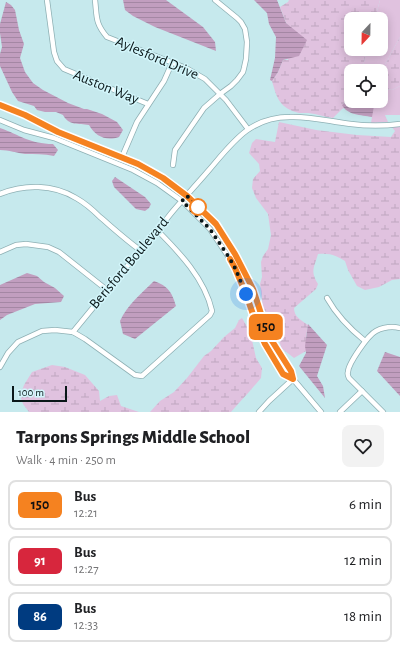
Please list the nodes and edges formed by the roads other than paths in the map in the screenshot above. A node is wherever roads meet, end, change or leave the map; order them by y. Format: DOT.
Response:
graph roads {
  1 [pos="47,0"];
  2 [pos="95,0"];
  3 [pos="215,0"];
  4 [pos="172,63"];
  5 [pos="220,94"];
  6 [pos="148,104"];
  7 [pos="0,105"];
  8 [pos="0,120"];
  9 [pos="400,124"];
  10 [pos="248,129"];
  11 [pos="122,157"];
  12 [pos="173,165"];
  13 [pos="0,194"];
  14 [pos="187,196"];
  15 [pos="182,201"];
  16 [pos="157,230"];
  17 [pos="140,250"];
  18 [pos="0,252"];
  19 [pos="107,290"];
  20 [pos="327,298"];
  21 [pos="400,328"];
  22 [pos="73,332"];
  23 [pos="364,341"];
  24 [pos="0,367"];
  25 [pos="293,379"];
  26 [pos="362,391"];
  27 [pos="259,412"];
  28 [pos="321,412"];
  29 [pos="340,412"];
  30 [pos="383,412"];
  1 -- 6 [label="street, Auston Way"];
  2 -- 4 [label="street, Aylesford Drive"];
  3 -- 5 [label="street"];
  4 -- 5 [label="street, Aylesford Drive"];
  4 -- 6 [label="street"];
  5 -- 10 [label="street, Aylesford Drive"];
  5 -- 12 [label="street"];
  6 -- 11 [label="street"];
  7 -- 11 [label="street"];
  8 -- 15 [label="street"];
  9 -- 10 [label="street, Berisford Boulevard"];
  10 -- 14 [label="street, Berisford Boulevard"];
  11 -- 14 [label="street"];
  13 -- 17 [label="street"];
  14 -- 15 [label="street, Berisford Boulevard"];
  14 -- 25 [label="street"];
  15 -- 16 [label="street, Berisford Boulevard"];
  15 -- 25 [label="street"];
  16 -- 17 [label="street, Berisford Boulevard"];
  16 -- 22 [label="street"];
  17 -- 19 [label="street, Berisford Boulevard"];
  18 -- 19 [label="street"];
  19 -- 22 [label="street, Berisford Boulevard"];
  20 -- 23 [label="street"];
  21 -- 23 [label="street"];
  22 -- 24 [label="street"];
  23 -- 26 [label="street"];
  25 -- 27 [label="street"];
  25 -- 28 [label="street"];
  26 -- 29 [label="street"];
  26 -- 30 [label="street"];
}
